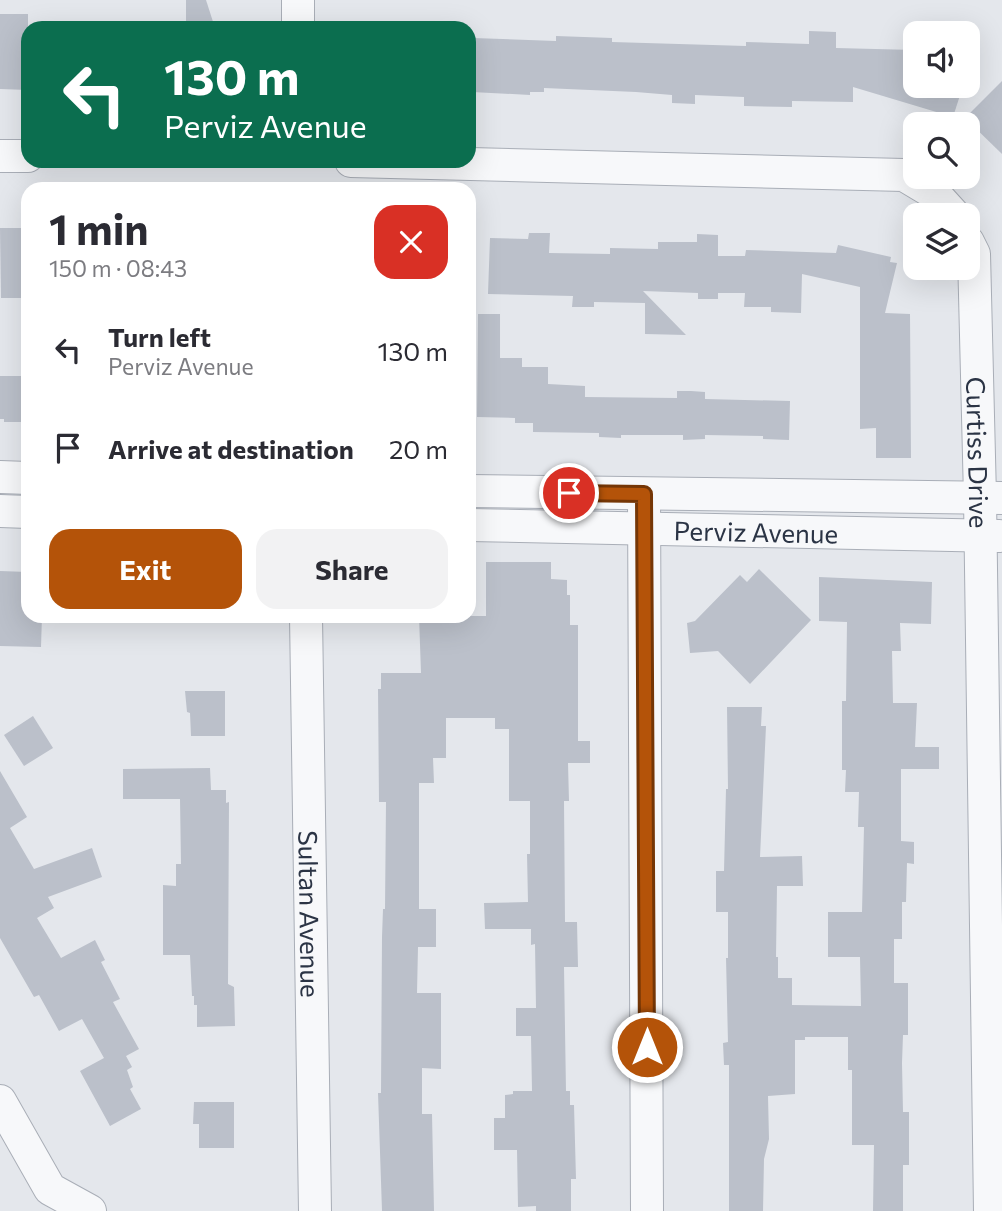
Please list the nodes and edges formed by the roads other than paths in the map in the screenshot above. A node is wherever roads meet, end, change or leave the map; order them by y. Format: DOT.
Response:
graph roads {
  1 [pos="298,0"];
  2 [pos="298,21"];
  3 [pos="0,156"];
  4 [pos="21,156"];
  5 [pos="476,164"];
  6 [pos="943,203"];
  7 [pos="976,280"];
  8 [pos="0,477"];
  9 [pos="21,478"];
  10 [pos="476,491"];
  11 [pos="644,494"];
  12 [pos="991,497"];
  13 [pos="0,511"];
  14 [pos="21,512"];
  15 [pos="476,525"];
  16 [pos="645,529"];
  17 [pos="991,536"];
  18 [pos="306,623"];
  19 [pos="0,1101"];
  20 [pos="90,1211"];
  21 [pos="315,1211"];
  22 [pos="647,1211"];
  23 [pos="990,1211"];
  1 -- 2 [label="street"];
  3 -- 4 [label="street"];
  5 -- 6 [label="street"];
  7 -- 12 [label="street, Curtiss Drive"];
  8 -- 9 [label="street"];
  10 -- 11 [label="street, Perviz Avenue"];
  11 -- 12 [label="street, Perviz Avenue"];
  11 -- 16 [label="street"];
  12 -- 17 [label="street, Curtiss Drive"];
  13 -- 14 [label="street"];
  15 -- 16 [label="street, Perviz Avenue"];
  16 -- 17 [label="street, Perviz Avenue"];
  16 -- 22 [label="street"];
  17 -- 23 [label="street, Curtiss Drive"];
  18 -- 21 [label="street, Sultan Avenue"];
  19 -- 20 [label="street"];
}
